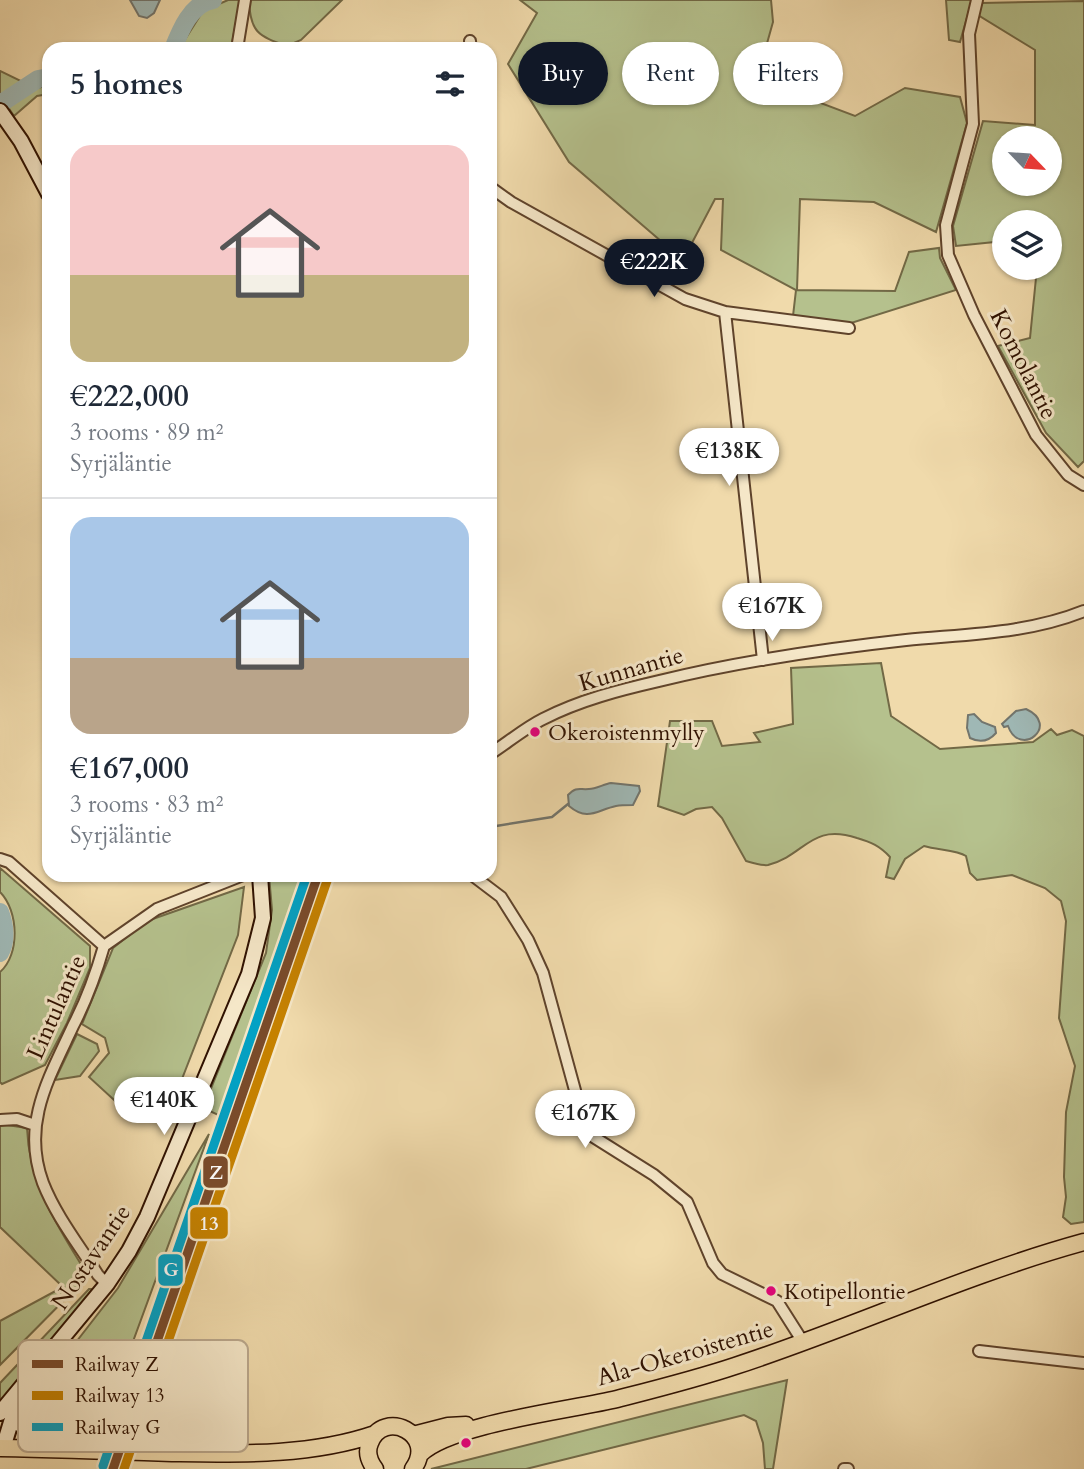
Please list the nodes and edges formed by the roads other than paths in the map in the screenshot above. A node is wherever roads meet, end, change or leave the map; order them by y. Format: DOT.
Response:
graph roads {
  1 [pos="245,0"];
  2 [pos="977,0"];
  3 [pos="238,42"];
  4 [pos="2,114"];
  5 [pos="42,180"];
  6 [pos="497,192"];
  7 [pos="725,312"];
  8 [pos="849,328"];
  9 [pos="1084,485"];
  10 [pos="1084,611"];
  11 [pos="763,660"];
  12 [pos="497,749"];
  13 [pos="0,859"];
  14 [pos="225,882"];
  15 [pos="260,882"];
  16 [pos="481,882"];
  17 [pos="104,947"];
  18 [pos="0,1120"];
  19 [pos="35,1125"];
  20 [pos="1084,1242"];
  21 [pos="107,1284"];
  22 [pos="61,1340"];
  23 [pos="803,1342"];
  24 [pos="979,1351"];
  25 [pos="1084,1363"];
  26 [pos="18,1392"];
  27 [pos="18,1402"];
  28 [pos="16,1406"];
  29 [pos="0,1413"];
  30 [pos="18,1416"];
  31 [pos="493,1424"];
  32 [pos="375,1434"];
  33 [pos="413,1435"];
  34 [pos="2,1448"];
  35 [pos="307,1450"];
  36 [pos="143,1452"];
  37 [pos="416,1462"];
  38 [pos="373,1465"];
  1 -- 3 [label="street"];
  2 -- 9 [label="street, Komolantie"];
  4 -- 5 [label="street"];
  6 -- 7 [label="street"];
  7 -- 8 [label="street"];
  7 -- 11 [label="street"];
  10 -- 11 [label="street, Kunnantie"];
  11 -- 12 [label="street, Kunnantie"];
  13 -- 17 [label="street, Lintulantie"];
  14 -- 17 [label="street"];
  15 -- 21 [label="street, Nostavantie"];
  16 -- 23 [label="street"];
  17 -- 19 [label="street, Lintulantie"];
  18 -- 19 [label="street"];
  19 -- 21 [label="street, Lintulantie"];
  20 -- 23 [label="main road, Ala-Okeroistentie"];
  21 -- 22 [label="street, Nostavantie"];
  23 -- 31 [label="main road, Ala-Okeroistentie"];
  24 -- 25 [label="street"];
  26 -- 29 [label="street, Nostavantie"];
  27 -- 28 [label="street, Nostavantie"];
  28 -- 30 [label="street"];
  28 -- 34 [label="street, Nostavantie"];
  31 -- 33 [label="main road, Ala-Okeroistentie"];
  31 -- 37 [label="main road, Ala-Okeroistentie"];
  32 -- 33 [label="main road"];
  32 -- 35 [label="main road"];
  32 -- 38 [label="main road"];
  33 -- 37 [label="main road"];
  35 -- 36 [label="main road"];
  35 -- 38 [label="main road"];
}
